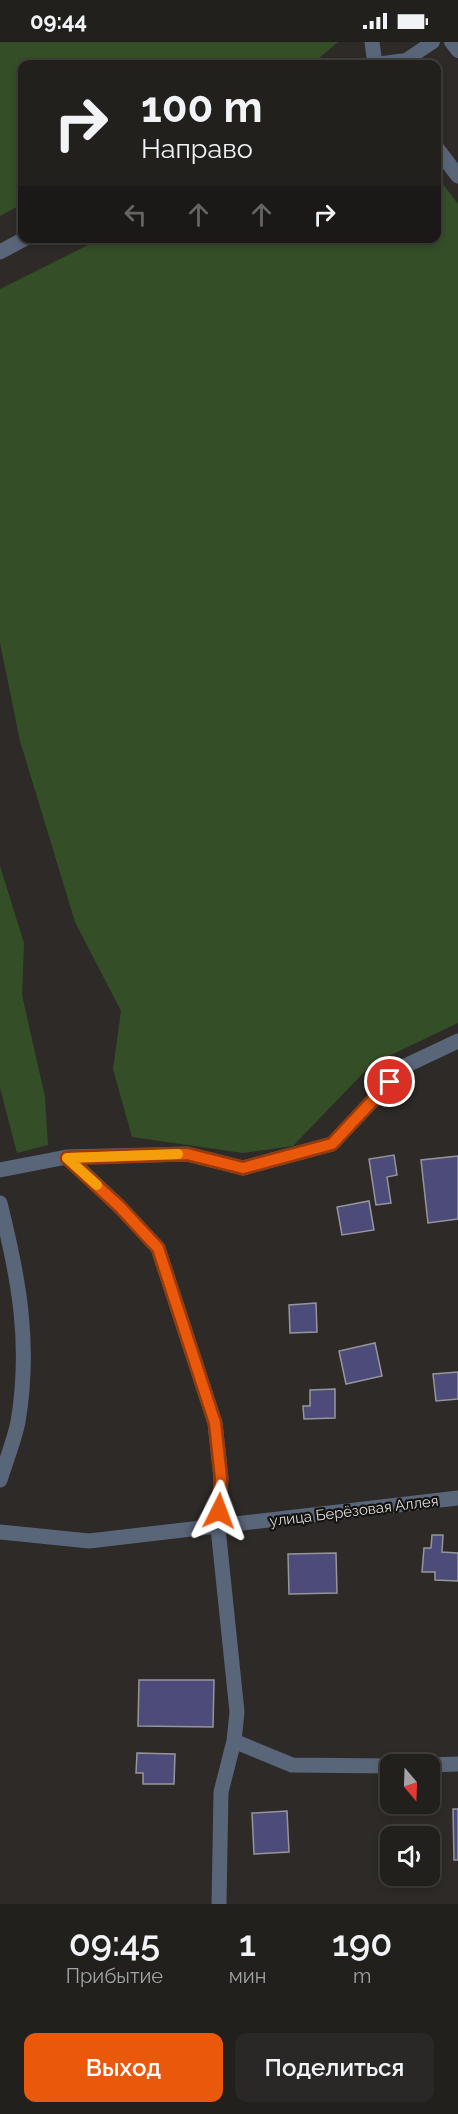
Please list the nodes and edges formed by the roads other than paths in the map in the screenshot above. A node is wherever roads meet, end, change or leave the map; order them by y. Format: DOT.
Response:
graph roads {
  1 [pos="372,42"];
  2 [pos="433,42"];
  3 [pos="451,42"];
  4 [pos="458,51"];
  5 [pos="374,60"];
  6 [pos="406,60"];
  7 [pos="441,154"];
  8 [pos="458,176"];
  9 [pos="18,242"];
  10 [pos="0,252"];
  11 [pos="458,1041"];
  12 [pos="67,1158"];
  13 [pos="0,1170"];
  14 [pos="0,1203"];
  15 [pos="0,1480"];
  16 [pos="458,1498"];
  17 [pos="218,1528"];
  18 [pos="0,1532"];
  19 [pos="234,1741"];
  20 [pos="458,1764"];
  21 [pos="440,1765"];
  22 [pos="380,1766"];
  23 [pos="219,1904"];
  1 -- 5 [label="street"];
  2 -- 6 [label="lane"];
  3 -- 4 [label="lane"];
  7 -- 8 [label="street"];
  9 -- 10 [label="street"];
  11 -- 12 [label="street"];
  12 -- 13 [label="street"];
  12 -- 17 [label="street"];
  14 -- 15 [label="street"];
  16 -- 17 [label="street, улица Берёзовая Аллея"];
  17 -- 18 [label="street, улица Берёзовая Аллея"];
  17 -- 19 [label="street"];
  19 -- 22 [label="street"];
  19 -- 23 [label="street"];
  20 -- 21 [label="street"];
}
